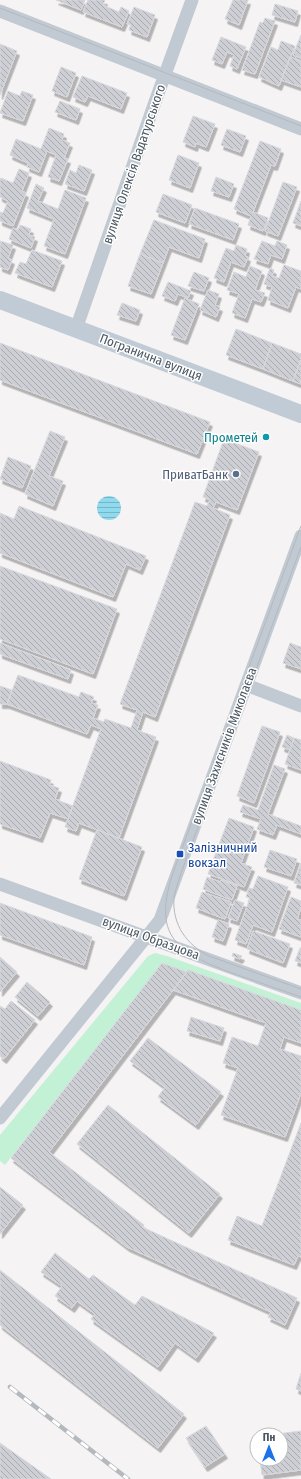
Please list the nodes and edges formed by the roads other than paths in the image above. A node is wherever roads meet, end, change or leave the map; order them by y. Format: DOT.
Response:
graph roads {
  1 [pos="192,0"];
  2 [pos="0,11"];
  3 [pos="165,76"];
  4 [pos="301,129"];
  5 [pos="0,300"];
  6 [pos="76,329"];
  7 [pos="301,414"];
  8 [pos="301,536"];
  9 [pos="246,685"];
  10 [pos="301,706"];
  11 [pos="0,884"];
  12 [pos="146,936"];
  13 [pos="301,993"];
  14 [pos="0,1118"];
  1 -- 3 [label="street, вулиця Олексія Вадатурського"];
  2 -- 3 [label="street"];
  3 -- 4 [label="street"];
  3 -- 6 [label="street, вулиця Олексія Вадатурського"];
  5 -- 6 [label="main road, Погранична вулиця"];
  6 -- 7 [label="main road, Погранична вулиця"];
  8 -- 9 [label="street, вулиця Захисників Миколаєва"];
  9 -- 10 [label="street"];
  9 -- 12 [label="street, вулиця Захисників Миколаєва"];
  11 -- 12 [label="street, вулиця Образцова"];
  12 -- 13 [label="street, вулиця Образцова"];
  12 -- 14 [label="street, вулиця Захисників Миколаєва"];
}
